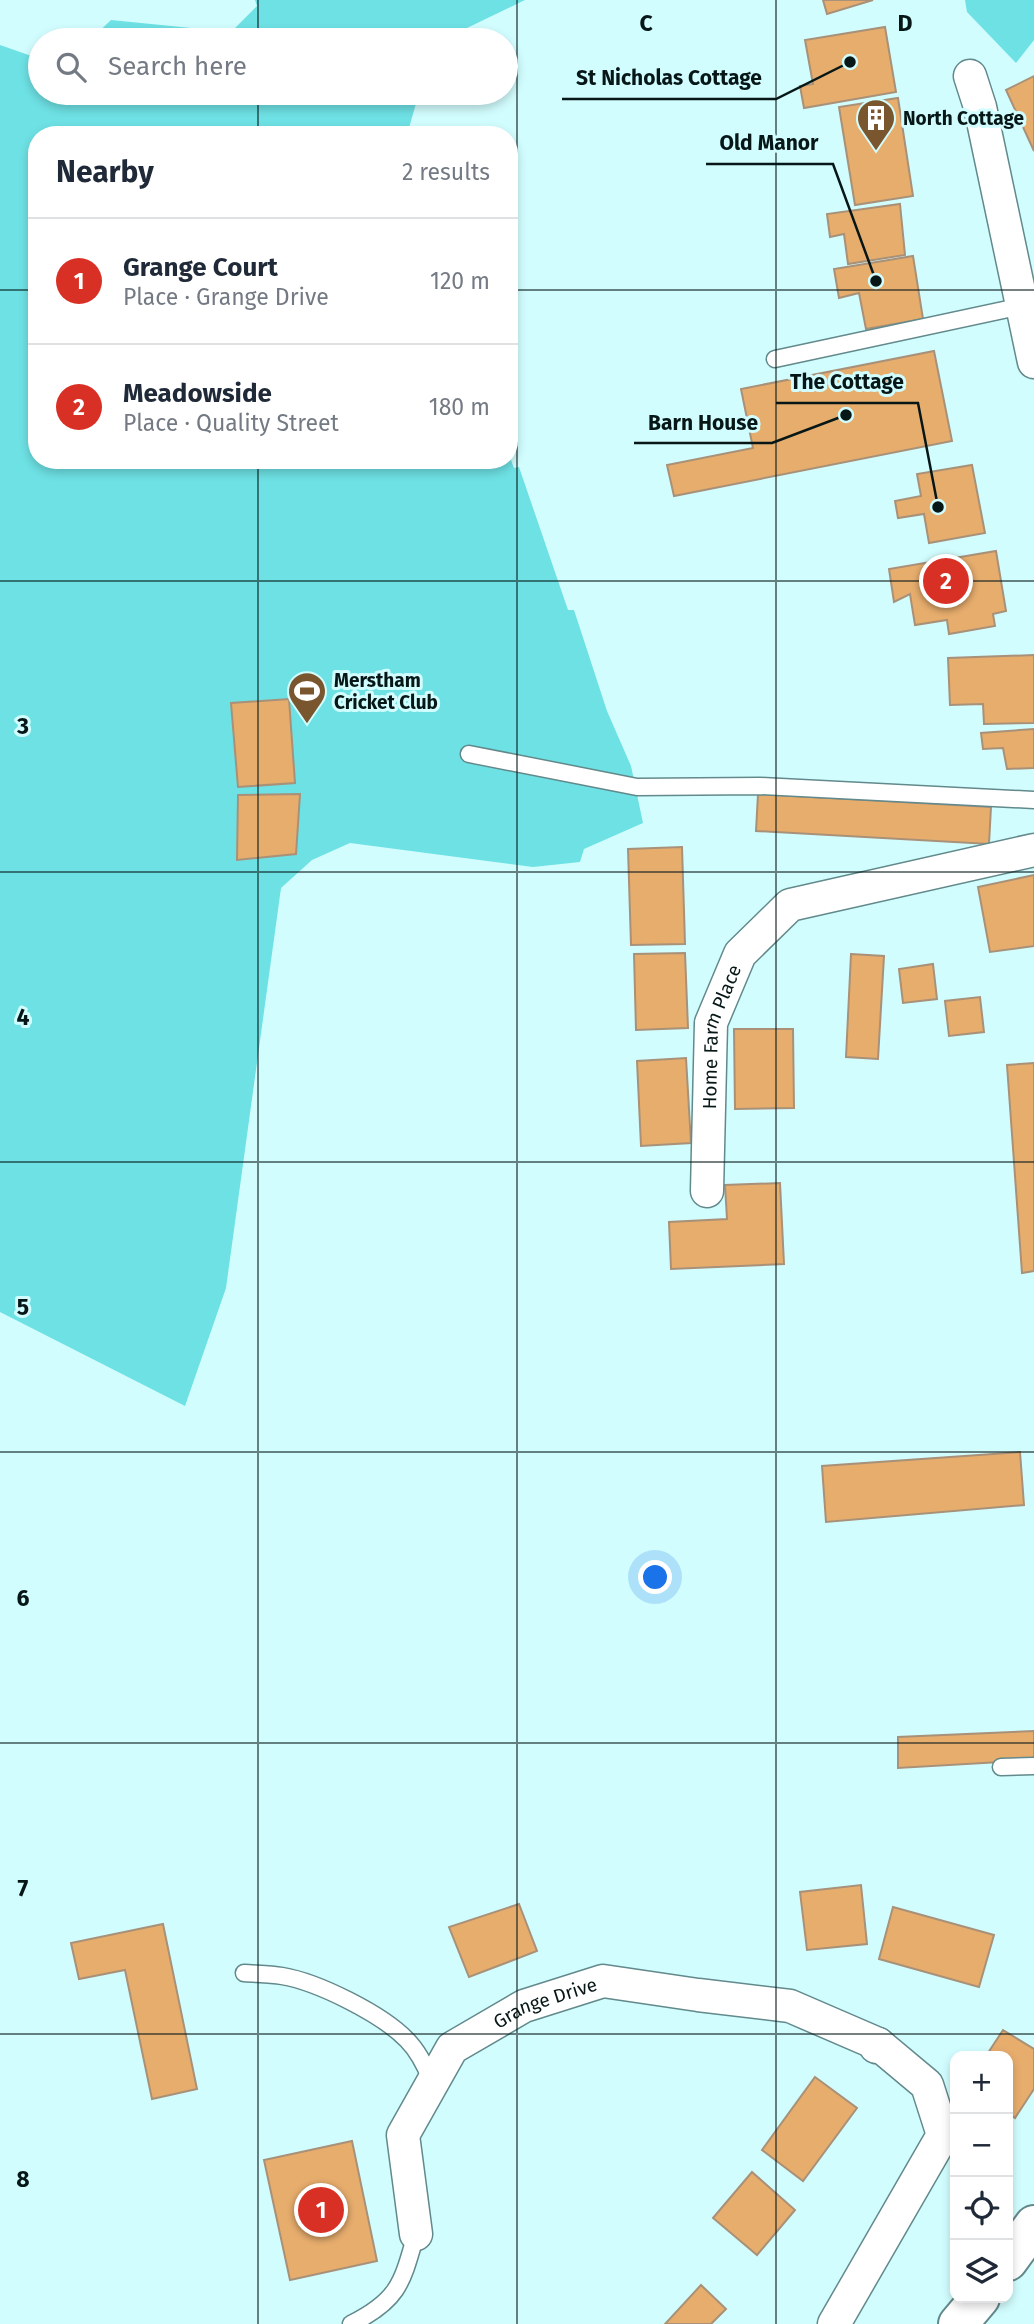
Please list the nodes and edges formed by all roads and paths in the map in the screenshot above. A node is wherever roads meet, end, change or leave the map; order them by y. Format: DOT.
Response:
graph roads {
  1 [pos="970,76"];
  2 [pos="1022,306"];
  3 [pos="775,359"];
  4 [pos="1034,362"];
  5 [pos="469,754"];
  6 [pos="1034,800"];
  7 [pos="1034,850"];
  8 [pos="707,1191"];
  9 [pos="1034,1766"];
  10 [pos="1001,1767"];
  11 [pos="244,1973"];
  12 [pos="433,2082"];
  13 [pos="1034,2225"];
  14 [pos="416,2234"];
  15 [pos="1013,2254"];
  16 [pos="976,2303"];
  17 [pos="351,2324"];
  18 [pos="834,2324"];
  19 [pos="958,2324"];
  1 -- 2 [label="street"];
  2 -- 3 [label="lane"];
  2 -- 4 [label="street"];
  5 -- 6 [label="lane"];
  7 -- 8 [label="street, Home Farm Place"];
  9 -- 10 [label="lane"];
  11 -- 12 [label="lane"];
  12 -- 14 [label="street, Grange Drive"];
  12 -- 18 [label="street, Grange Drive"];
  13 -- 15 [label="main road"];
  14 -- 17 [label="lane"];
  16 -- 19 [label="main road"];
}
